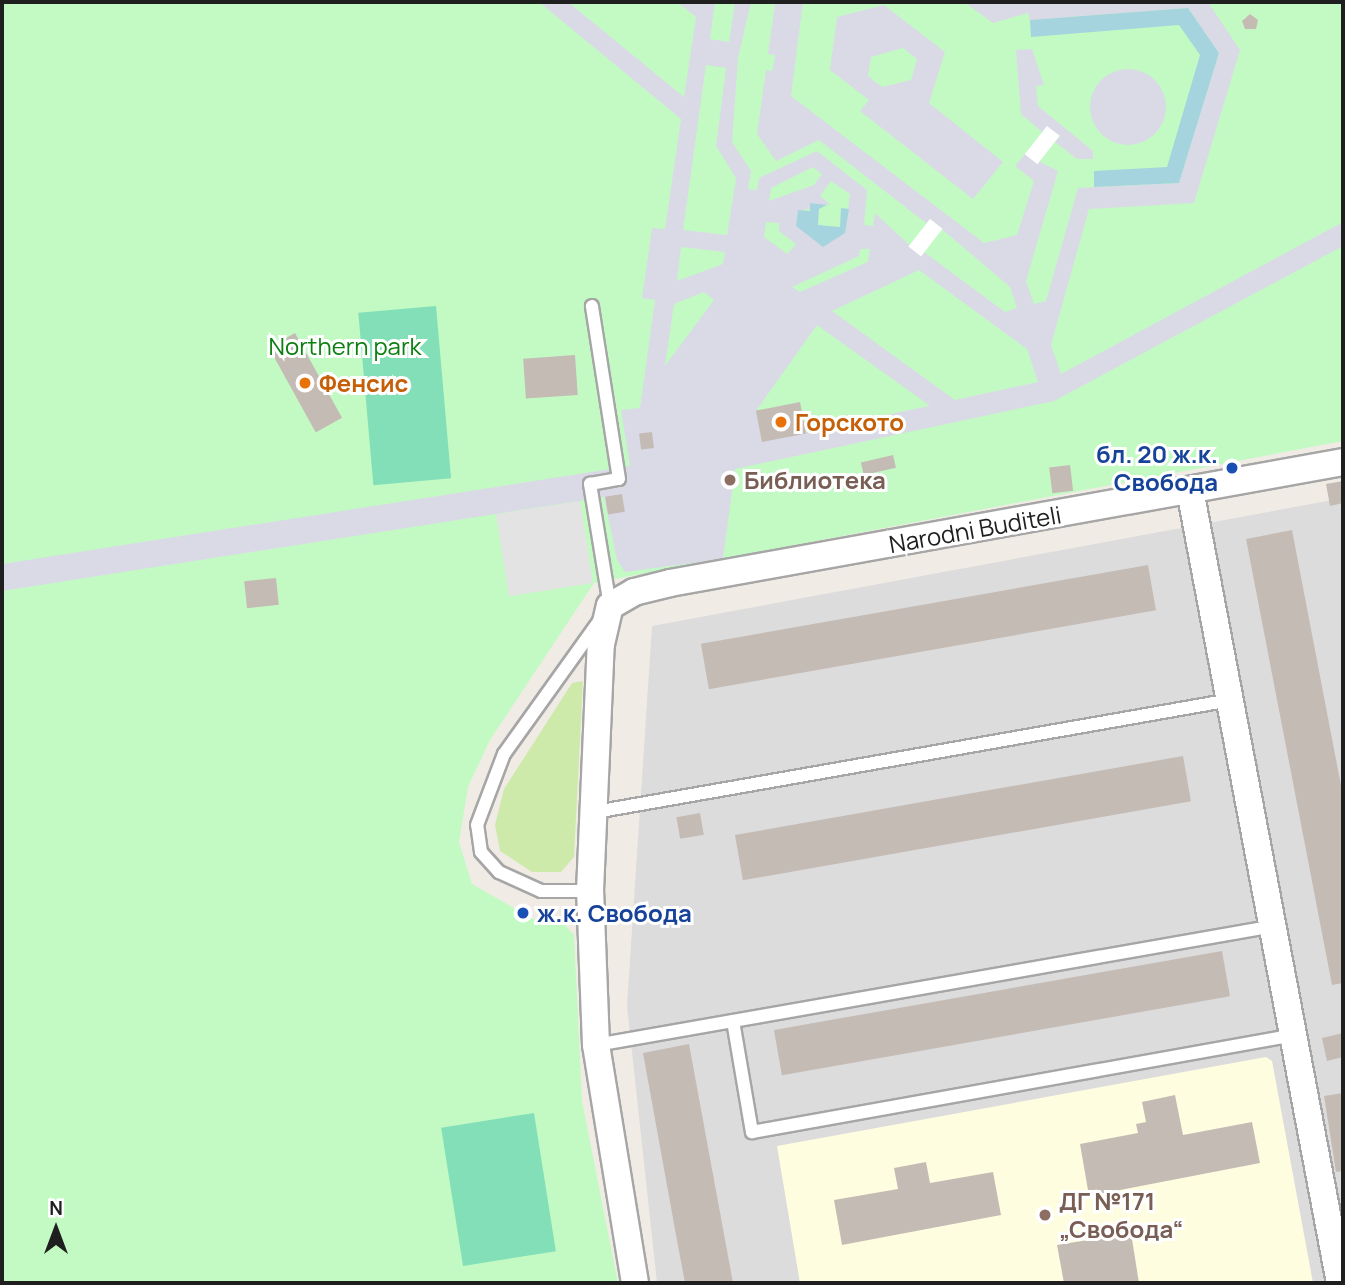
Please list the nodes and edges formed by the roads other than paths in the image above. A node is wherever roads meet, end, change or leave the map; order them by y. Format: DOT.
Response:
graph roads {
  1 [pos="592,306"];
  2 [pos="1343,462"];
  3 [pos="1190,489"];
  4 [pos="610,606"];
  5 [pos="1231,699"];
  6 [pos="595,812"];
  7 [pos="590,891"];
  8 [pos="1275,926"];
  9 [pos="733,1021"];
  10 [pos="1296,1035"];
  11 [pos="596,1045"];
  12 [pos="635,1283"];
  13 [pos="1340,1283"];
  1 -- 4 [label="lane"];
  2 -- 3 [label="street, Narodni Buditeli"];
  3 -- 4 [label="street, Narodni Buditeli"];
  3 -- 5 [label="street"];
  4 -- 6 [label="street"];
  4 -- 7 [label="lane"];
  5 -- 6 [label="lane"];
  5 -- 8 [label="street"];
  6 -- 7 [label="street"];
  7 -- 11 [label="street"];
  8 -- 9 [label="lane"];
  8 -- 10 [label="street"];
  9 -- 10 [label="lane"];
  9 -- 11 [label="lane"];
  10 -- 13 [label="street"];
  11 -- 12 [label="street"];
}
